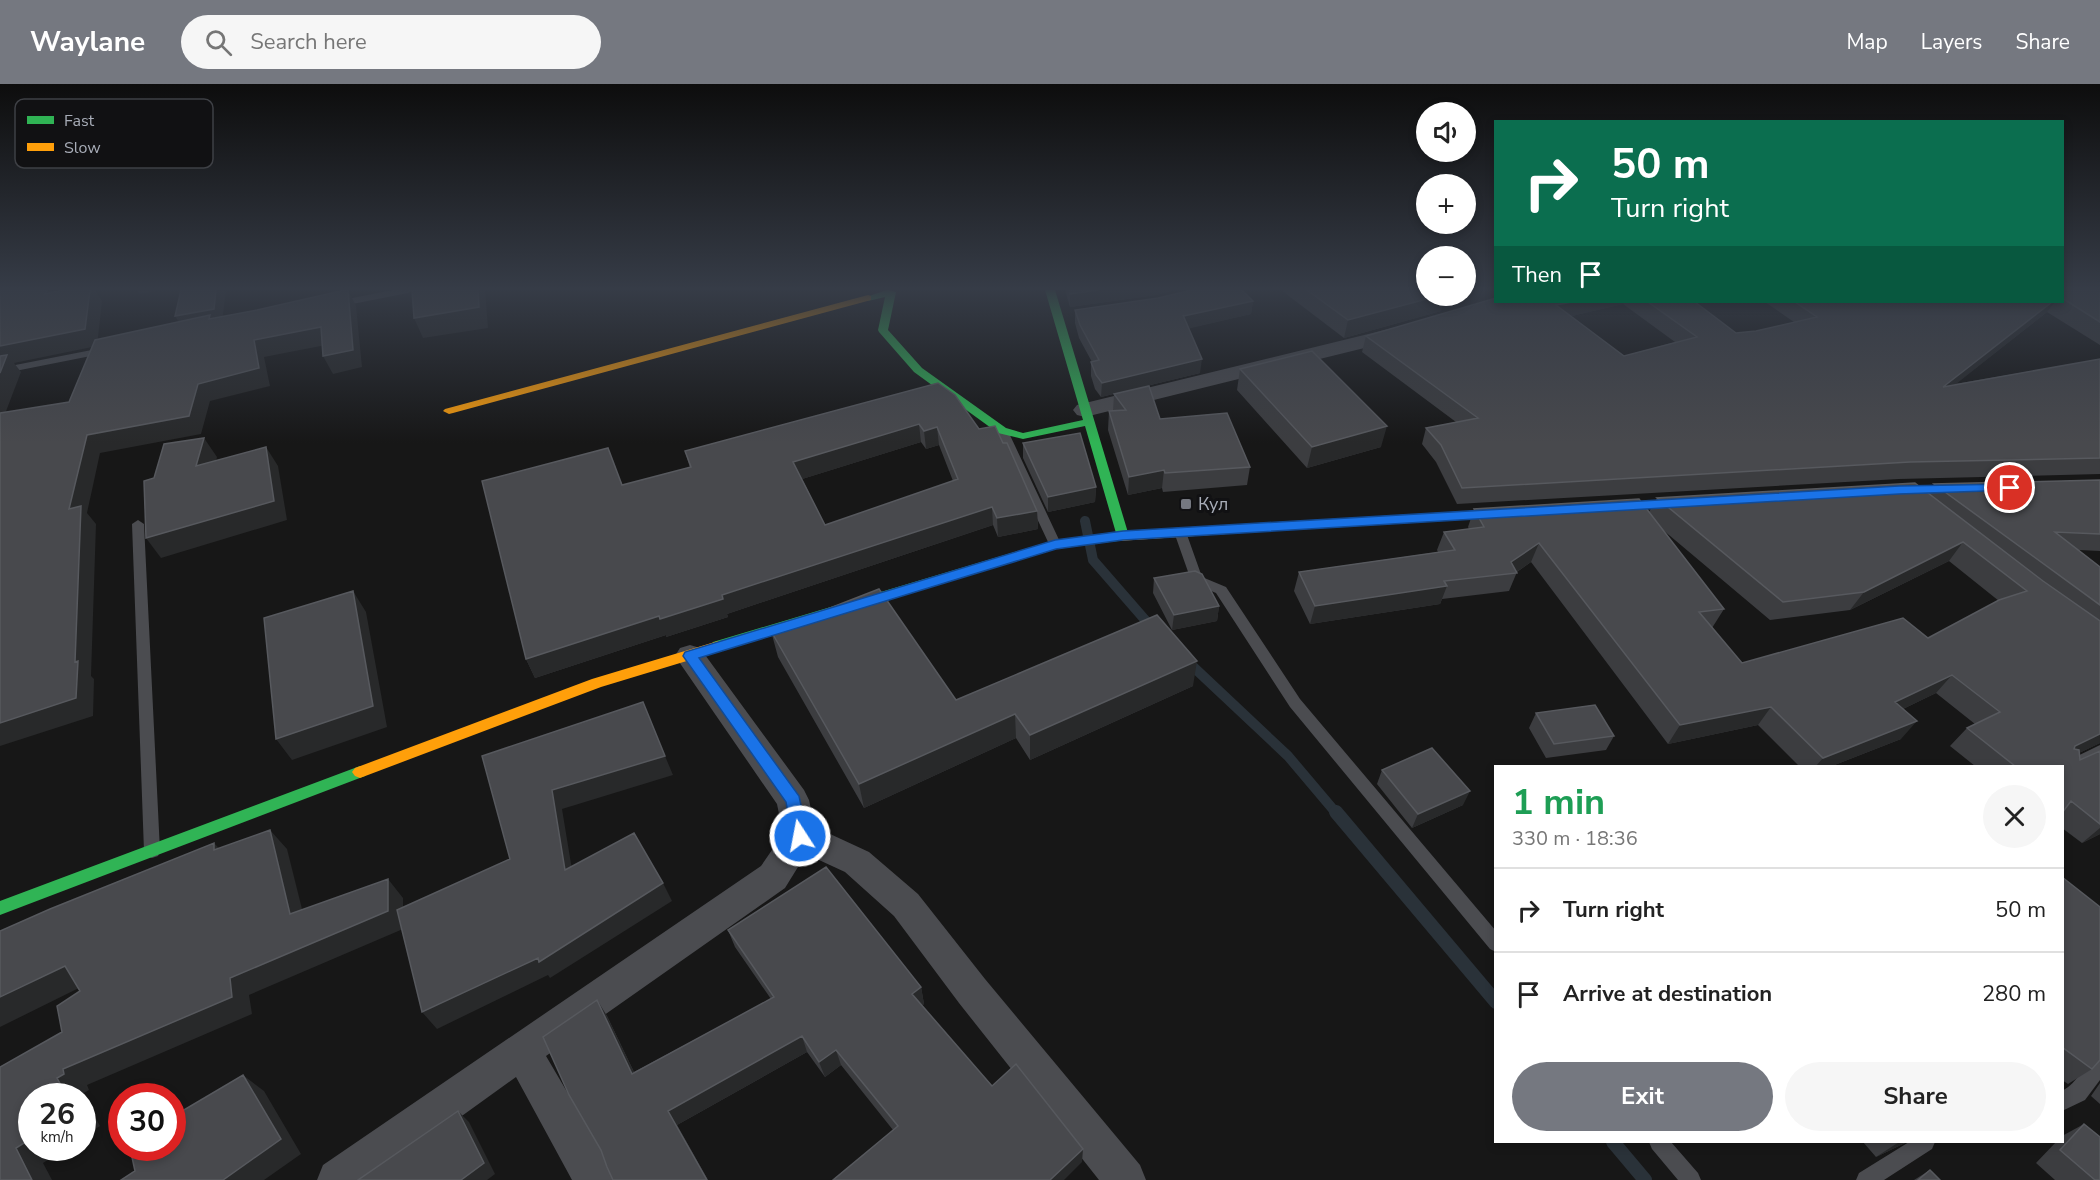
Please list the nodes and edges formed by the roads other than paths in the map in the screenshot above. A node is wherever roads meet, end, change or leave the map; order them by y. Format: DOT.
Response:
graph roads {
  1 [pos="709,341"];
  2 [pos="893,341"];
  3 [pos="1065,341"];
  4 [pos="1366,341"];
  5 [pos="116,348"];
  6 [pos="0,371"];
  7 [pos="449,411"];
  8 [pos="1087,416"];
  9 [pos="1002,431"];
  10 [pos="1707,501"];
  11 [pos="1587,508"];
  12 [pos="1527,512"];
  13 [pos="138,524"];
  14 [pos="1180,532"];
  15 [pos="1123,536"];
  16 [pos="1055,544"];
  17 [pos="690,656"];
  18 [pos="2100,751"];
  19 [pos="2064,770"];
  20 [pos="800,836"];
  21 [pos="152,851"];
  22 [pos="0,908"];
  23 [pos="1494,943"];
  24 [pos="522,1050"];
  25 [pos="2100,1065"];
  26 [pos="2064,1101"];
  27 [pos="1660,1143"];
  28 [pos="1922,1143"];
  29 [pos="338,1180"];
  30 [pos="595,1180"];
  31 [pos="1125,1180"];
  32 [pos="1691,1180"];
  33 [pos="1866,1180"];
  1 -- 7 [label="street"];
  2 -- 9 [label="street"];
  3 -- 8 [label="street"];
  4 -- 8 [label="street"];
  5 -- 6 [label="lane"];
  8 -- 9 [label="street"];
  8 -- 15 [label="street"];
  9 -- 16 [label="lane"];
  10 -- 11 [label="street"];
  12 -- 14 [label="street"];
  13 -- 21 [label="lane"];
  14 -- 15 [label="street"];
  14 -- 23 [label="lane"];
  15 -- 16 [label="street"];
  16 -- 17 [label="street"];
  17 -- 20 [label="street"];
  17 -- 21 [label="street"];
  18 -- 19 [label="lane"];
  20 -- 24 [label="street"];
  20 -- 31 [label="street"];
  21 -- 22 [label="street"];
  24 -- 29 [label="street"];
  24 -- 30 [label="street"];
  25 -- 26 [label="lane"];
  27 -- 32 [label="lane"];
  28 -- 33 [label="lane"];
}
